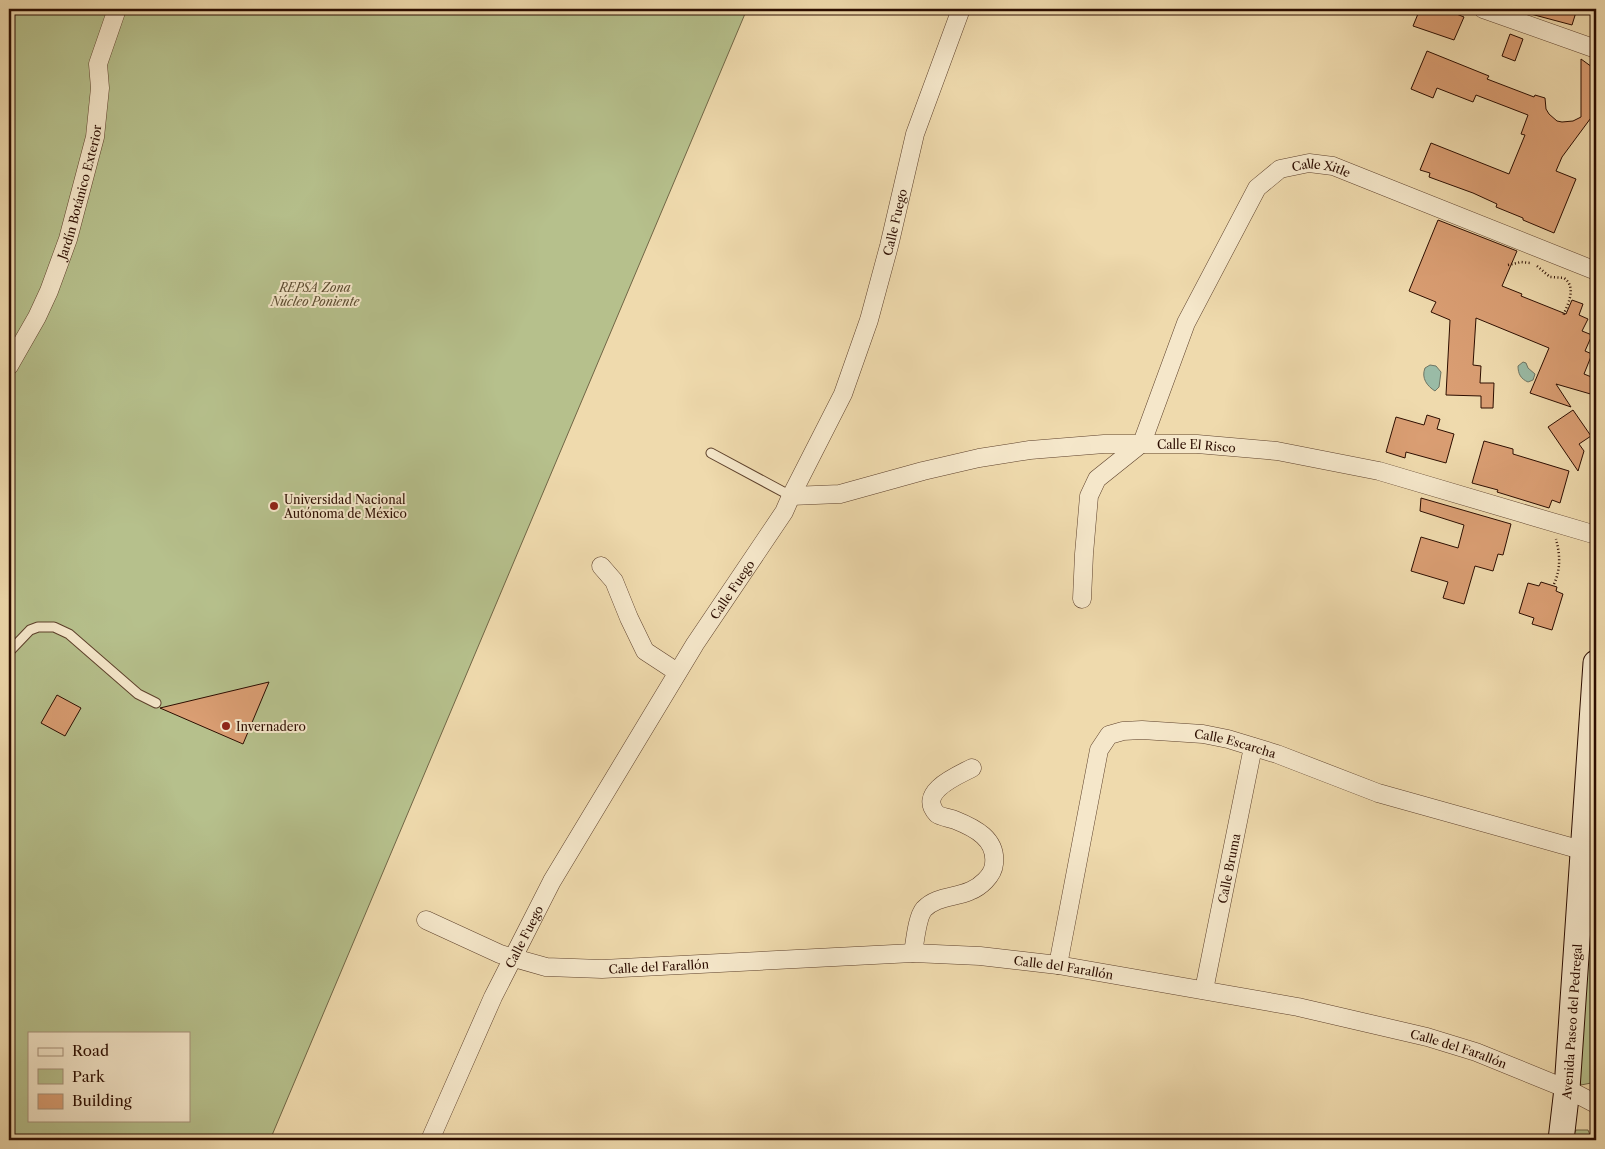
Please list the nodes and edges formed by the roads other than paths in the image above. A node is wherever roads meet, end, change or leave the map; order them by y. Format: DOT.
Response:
graph roads {
  1 [pos="117,9"];
  2 [pos="961,9"];
  3 [pos="1483,9"];
  4 [pos="1596,49"];
  5 [pos="1596,271"];
  6 [pos="9,366"];
  7 [pos="1142,443"];
  8 [pos="711,453"];
  9 [pos="791,496"];
  10 [pos="1596,534"];
  11 [pos="601,566"];
  12 [pos="1082,599"];
  13 [pos="9,652"];
  14 [pos="1596,663"];
  15 [pos="677,672"];
  16 [pos="156,703"];
  17 [pos="1253,747"];
  18 [pos="972,768"];
  19 [pos="1585,851"];
  20 [pos="426,920"];
  21 [pos="913,953"];
  22 [pos="513,958"];
  23 [pos="1058,965"];
  24 [pos="1204,990"];
  25 [pos="1567,1089"];
  26 [pos="1596,1104"];
  27 [pos="430,1140"];
  28 [pos="1561,1140"];
  1 -- 6 [label="street, Jardín Botánico Exterior"];
  2 -- 9 [label="street, Calle Fuego"];
  3 -- 4 [label="street"];
  5 -- 7 [label="street, Calle Xitle"];
  7 -- 9 [label="street, Calle El Risco"];
  7 -- 10 [label="street, Calle El Risco"];
  7 -- 12 [label="street"];
  8 -- 9 [label="lane"];
  9 -- 15 [label="street, Calle Fuego"];
  11 -- 15 [label="street"];
  13 -- 16 [label="lane"];
  14 -- 19 [label="main road, Avenida Paseo del Pedregal"];
  15 -- 22 [label="street, Calle Fuego"];
  17 -- 19 [label="street, Calle Escarcha"];
  17 -- 23 [label="street, Calle Escarcha"];
  17 -- 24 [label="street, Calle Bruma"];
  18 -- 21 [label="street"];
  19 -- 25 [label="main road, Avenida Paseo del Pedregal"];
  20 -- 22 [label="street, Calle del Farallón"];
  21 -- 22 [label="street, Calle del Farallón"];
  21 -- 23 [label="street, Calle del Farallón"];
  22 -- 27 [label="street, Calle Fuego"];
  23 -- 24 [label="street, Calle del Farallón"];
  24 -- 25 [label="street, Calle del Farallón"];
  25 -- 26 [label="street, Calle del Farallón"];
  25 -- 28 [label="main road, Avenida Paseo del Pedregal"];
}
